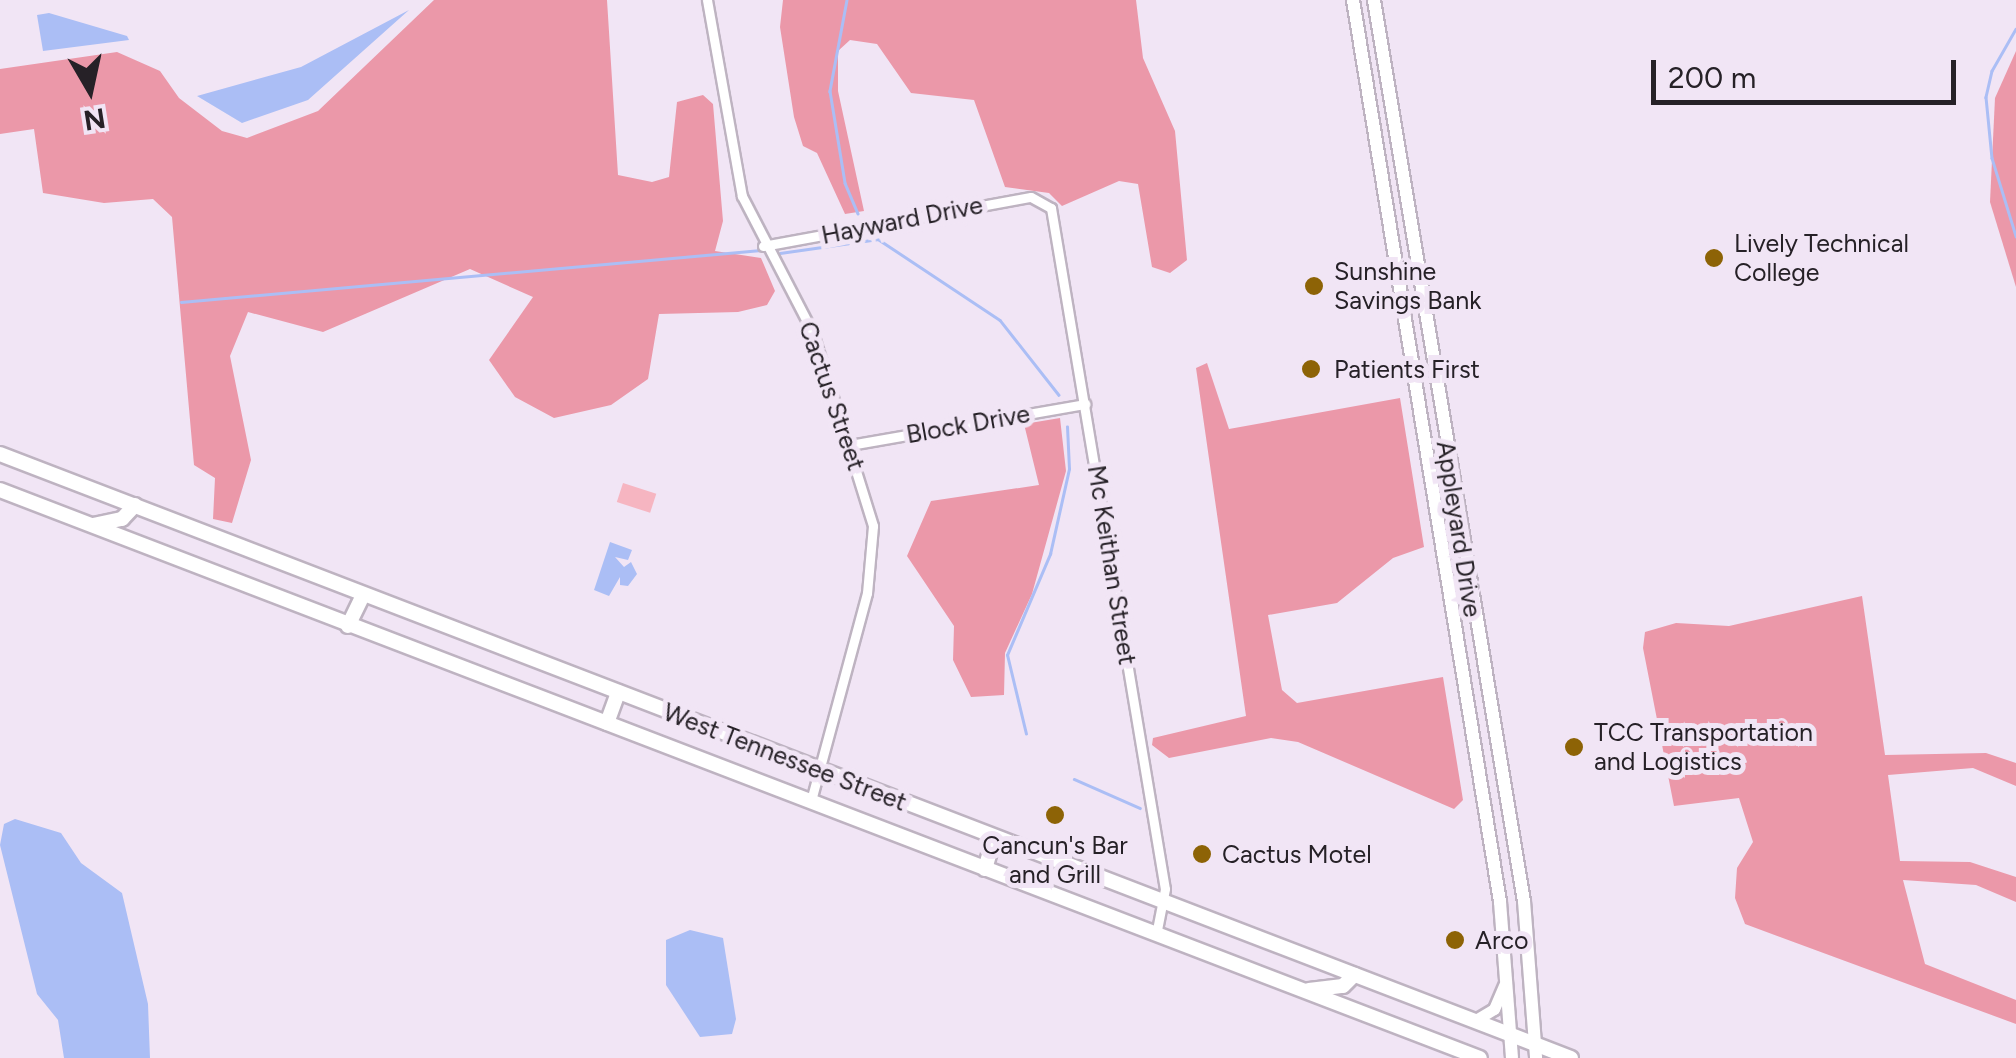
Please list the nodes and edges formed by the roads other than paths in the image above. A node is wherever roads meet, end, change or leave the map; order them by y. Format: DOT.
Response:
graph roads {
  1 [pos="707,0"];
  2 [pos="1374,3"];
  3 [pos="1354,5"];
  4 [pos="1041,199"];
  5 [pos="763,246"];
  6 [pos="1418,273"];
  7 [pos="1398,276"];
  8 [pos="1086,404"];
  9 [pos="850,445"];
  10 [pos="0,454"];
  11 [pos="0,490"];
  12 [pos="135,506"];
  13 [pos="92,526"];
  14 [pos="363,595"];
  15 [pos="1472,610"];
  16 [pos="1452,612"];
  17 [pos="348,626"];
  18 [pos="1457,643"];
  19 [pos="1480,653"];
  20 [pos="1460,664"];
  21 [pos="618,692"];
  22 [pos="607,723"];
  23 [pos="819,769"];
  24 [pos="811,802"];
  25 [pos="994,838"];
  26 [pos="985,869"];
  27 [pos="1166,903"];
  28 [pos="1156,935"];
  29 [pos="1507,966"];
  30 [pos="1354,975"];
  31 [pos="1303,991"];
  32 [pos="1474,1021"];
  33 [pos="1511,1034"];
  34 [pos="1536,1051"];
  35 [pos="1480,1058"];
  36 [pos="1512,1058"];
  37 [pos="1571,1058"];
  1 -- 5 [label="street, Cactus Street"];
  2 -- 3 [label="street"];
  2 -- 6 [label="main road, Appleyard Drive"];
  3 -- 7 [label="main road, Appleyard Drive"];
  4 -- 5 [label="street, Hayward Drive"];
  4 -- 8 [label="street, Mc Keithan Street"];
  5 -- 9 [label="street, Cactus Street"];
  6 -- 7 [label="street"];
  6 -- 15 [label="main road, Appleyard Drive"];
  7 -- 16 [label="main road, Appleyard Drive"];
  8 -- 9 [label="street, Block Drive"];
  8 -- 27 [label="street, Mc Keithan Street"];
  9 -- 23 [label="street, Cactus Street"];
  10 -- 12 [label="main road, West Tennessee Street"];
  11 -- 13 [label="main road, West Tennessee Street"];
  12 -- 13 [label="main road"];
  12 -- 14 [label="main road, West Tennessee Street"];
  13 -- 17 [label="main road, West Tennessee Street"];
  14 -- 17 [label="main road"];
  14 -- 21 [label="main road, West Tennessee Street"];
  15 -- 16 [label="street"];
  15 -- 19 [label="main road, Appleyard Drive"];
  16 -- 18 [label="main road, Appleyard Drive"];
  17 -- 22 [label="main road, West Tennessee Street"];
  18 -- 19 [label="street"];
  18 -- 20 [label="main road, Appleyard Drive"];
  19 -- 20 [label="street"];
  19 -- 34 [label="main road, Appleyard Drive"];
  20 -- 29 [label="main road, Appleyard Drive"];
  21 -- 22 [label="main road"];
  21 -- 23 [label="main road, West Tennessee Street"];
  22 -- 24 [label="main road, West Tennessee Street"];
  23 -- 24 [label="street, Cactus Street"];
  23 -- 25 [label="main road, West Tennessee Street"];
  24 -- 26 [label="main road, West Tennessee Street"];
  25 -- 26 [label="main road"];
  25 -- 27 [label="main road, West Tennessee Street"];
  26 -- 28 [label="main road, West Tennessee Street"];
  27 -- 28 [label="street, Mc Keithan Street"];
  27 -- 30 [label="main road, West Tennessee Street"];
  28 -- 31 [label="main road, West Tennessee Street"];
  29 -- 32 [label="street"];
  29 -- 33 [label="main road, Appleyard Drive"];
  30 -- 31 [label="main road"];
  30 -- 32 [label="main road, West Tennessee Street"];
  31 -- 35 [label="main road, West Tennessee Street"];
  32 -- 33 [label="main road, West Tennessee Street"];
  33 -- 34 [label="main road, West Tennessee Street"];
  33 -- 36 [label="main road, Appleyard Drive"];
  34 -- 37 [label="main road, West Tennessee Street"];
}
